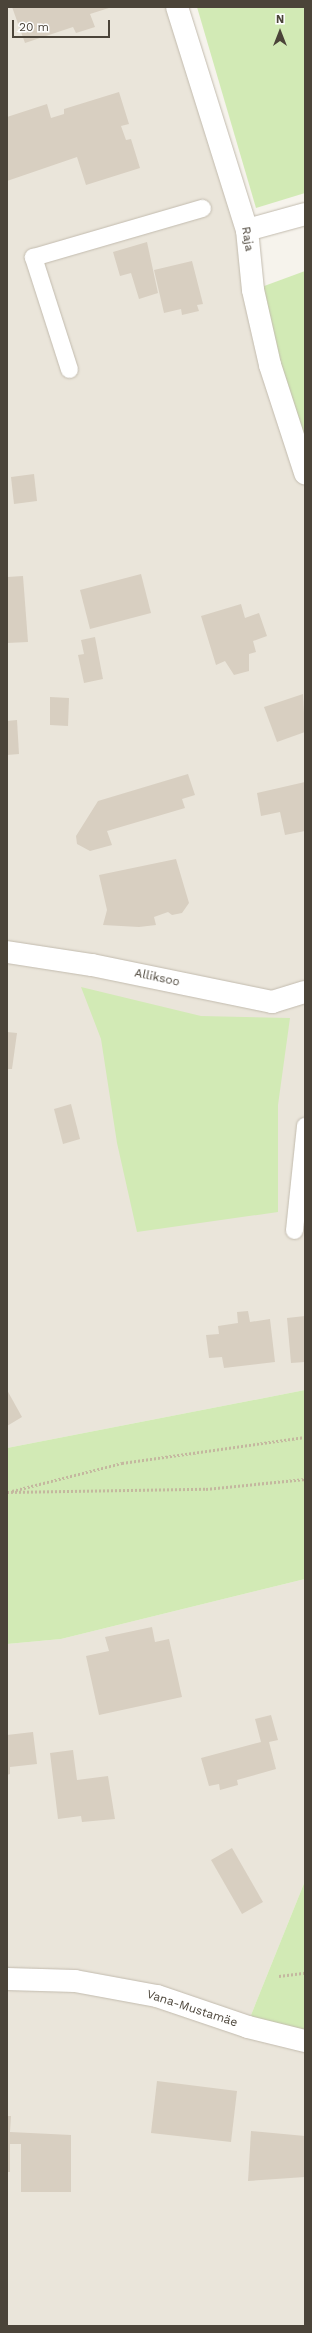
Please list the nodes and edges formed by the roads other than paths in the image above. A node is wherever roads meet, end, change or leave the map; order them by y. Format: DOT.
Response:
graph roads {
  1 [pos="177,7"];
  2 [pos="202,208"];
  3 [pos="305,214"];
  4 [pos="247,230"];
  5 [pos="69,369"];
  6 [pos="305,474"];
  7 [pos="7,952"];
  8 [pos="305,992"];
  9 [pos="305,1126"];
  10 [pos="294,1230"];
  11 [pos="7,1978"];
  12 [pos="305,2041"];
  1 -- 4 [label="street, Raja"];
  2 -- 5 [label="lane"];
  3 -- 4 [label="street"];
  4 -- 6 [label="street, Raja"];
  7 -- 8 [label="street, Alliksoo"];
  9 -- 10 [label="lane"];
  11 -- 12 [label="street, Vana-Mustamäe"];
}
